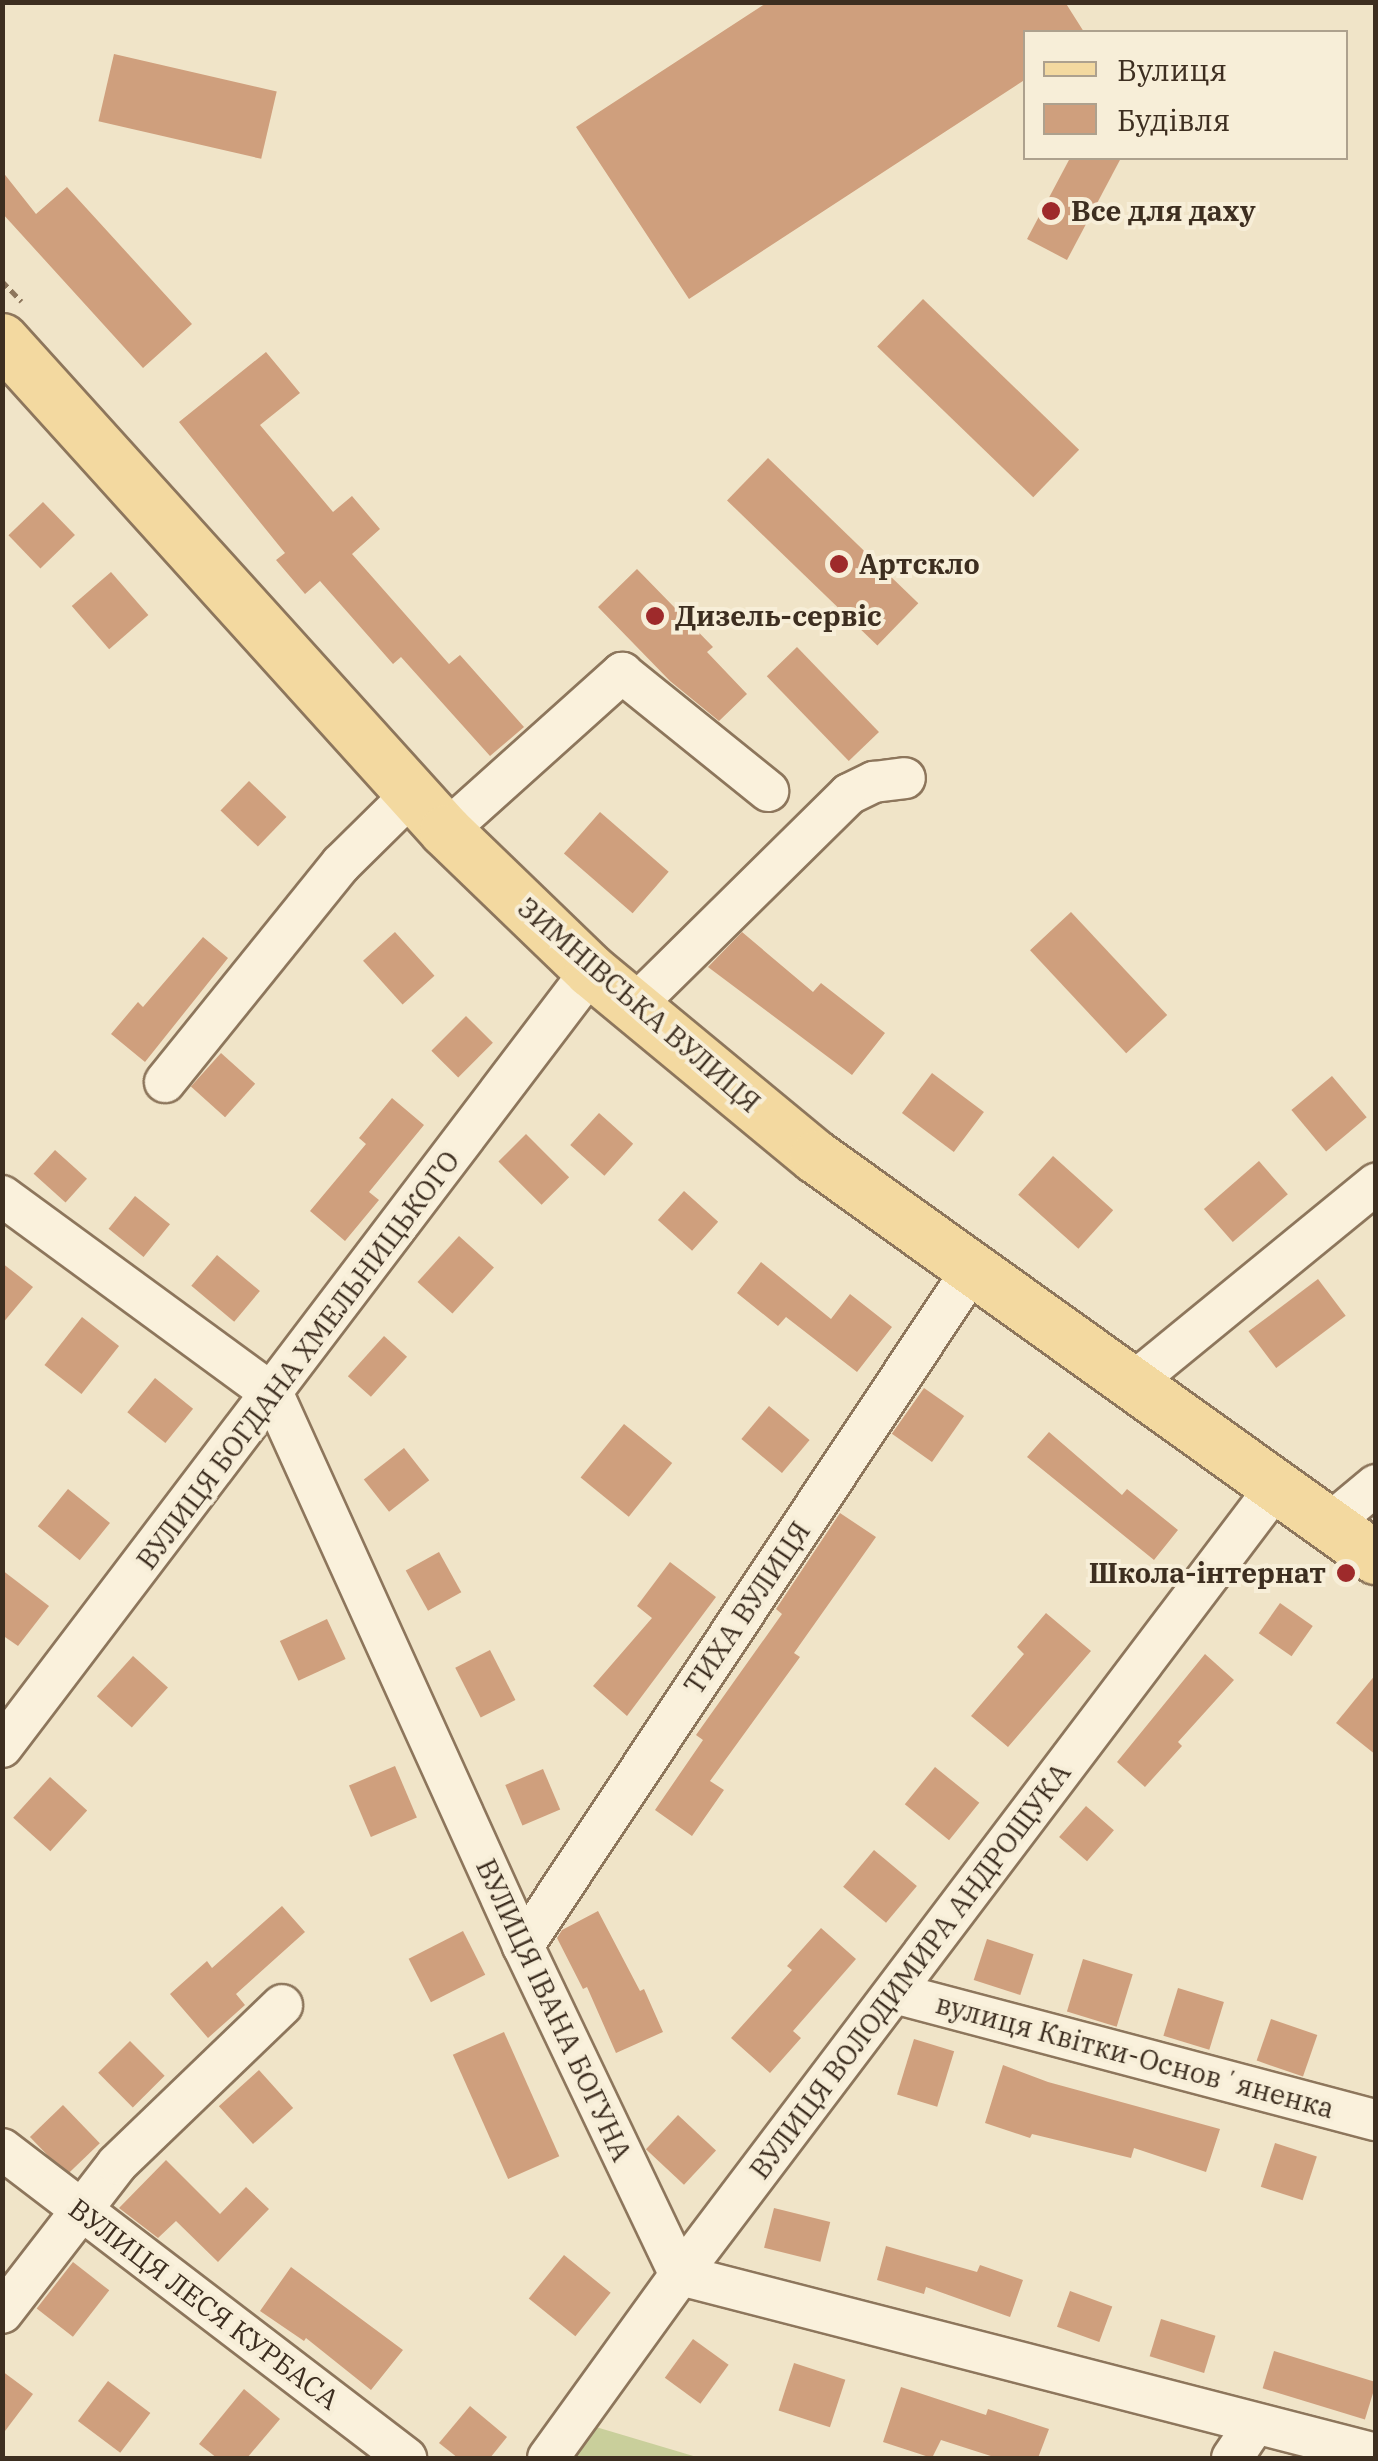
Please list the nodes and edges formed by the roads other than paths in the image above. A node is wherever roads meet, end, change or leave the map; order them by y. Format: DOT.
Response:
graph roads {
  1 [pos="15,324"];
  2 [pos="905,778"];
  3 [pos="768,792"];
  4 [pos="429,812"];
  5 [pos="591,971"];
  6 [pos="634,1006"];
  7 [pos="165,1082"];
  8 [pos="1376,1184"];
  9 [pos="2,1196"];
  10 [pos="972,1270"];
  11 [pos="1130,1385"];
  12 [pos="272,1394"];
  13 [pos="1376,1485"];
  14 [pos="1276,1487"];
  15 [pos="1329,1524"];
  16 [pos="1376,1558"];
  17 [pos="2,1747"];
  18 [pos="523,1946"];
  19 [pos="894,1992"];
  20 [pos="282,2005"];
  21 [pos="1376,2120"];
  22 [pos="2,2149"];
  23 [pos="79,2208"];
  24 [pos="680,2276"];
  25 [pos="2,2313"];
  26 [pos="1254,2425"];
  27 [pos="1376,2454"];
  28 [pos="406,2458"];
  29 [pos="548,2458"];
  30 [pos="1232,2458"];
  1 -- 4 [label="main road, ЗИМНІВСЬКА ВУЛИЦЯ"];
  2 -- 6 [label="street"];
  3 -- 4 [label="street"];
  4 -- 5 [label="main road, ЗИМНІВСЬКА ВУЛИЦЯ"];
  4 -- 7 [label="street"];
  5 -- 6 [label="main road, ЗИМНІВСЬКА ВУЛИЦЯ"];
  5 -- 12 [label="street, ВУЛИЦЯ БОГДАНА ХМЕЛЬНИЦЬКОГО"];
  6 -- 10 [label="main road, ЗИМНІВСЬКА ВУЛИЦЯ"];
  8 -- 11 [label="street"];
  9 -- 12 [label="street, ВУЛИЦЯ ІВАНА БОГУНА"];
  10 -- 11 [label="main road, ЗИМНІВСЬКА ВУЛИЦЯ"];
  10 -- 18 [label="street, ТИХА ВУЛИЦЯ"];
  11 -- 14 [label="main road, ЗИМНІВСЬКА ВУЛИЦЯ"];
  12 -- 17 [label="street, ВУЛИЦЯ БОГДАНА ХМЕЛЬНИЦЬКОГО"];
  12 -- 18 [label="street, ВУЛИЦЯ ІВАНА БОГУНА"];
  13 -- 15 [label="street"];
  14 -- 15 [label="main road, ЗИМНІВСЬКА ВУЛИЦЯ"];
  14 -- 19 [label="street, ВУЛИЦЯ ВОЛОДИМИРА АНДРОЩУКА"];
  15 -- 16 [label="main road, ЗИМНІВСЬКА ВУЛИЦЯ"];
  18 -- 24 [label="street, ВУЛИЦЯ ІВАНА БОГУНА"];
  19 -- 21 [label="street, вулиця Квітки-Основʼяненка"];
  19 -- 24 [label="street, ВУЛИЦЯ ВОЛОДИМИРА АНДРОЩУКА"];
  20 -- 23 [label="street"];
  22 -- 23 [label="street, ВУЛИЦЯ ЛЕСЯ КУРБАСА"];
  23 -- 25 [label="street"];
  23 -- 28 [label="street, ВУЛИЦЯ ЛЕСЯ КУРБАСА"];
  24 -- 26 [label="street"];
  24 -- 29 [label="street, ВУЛИЦЯ ВОЛОДИМИРА АНДРОЩУКА"];
  26 -- 27 [label="street"];
  26 -- 30 [label="street"];
}
